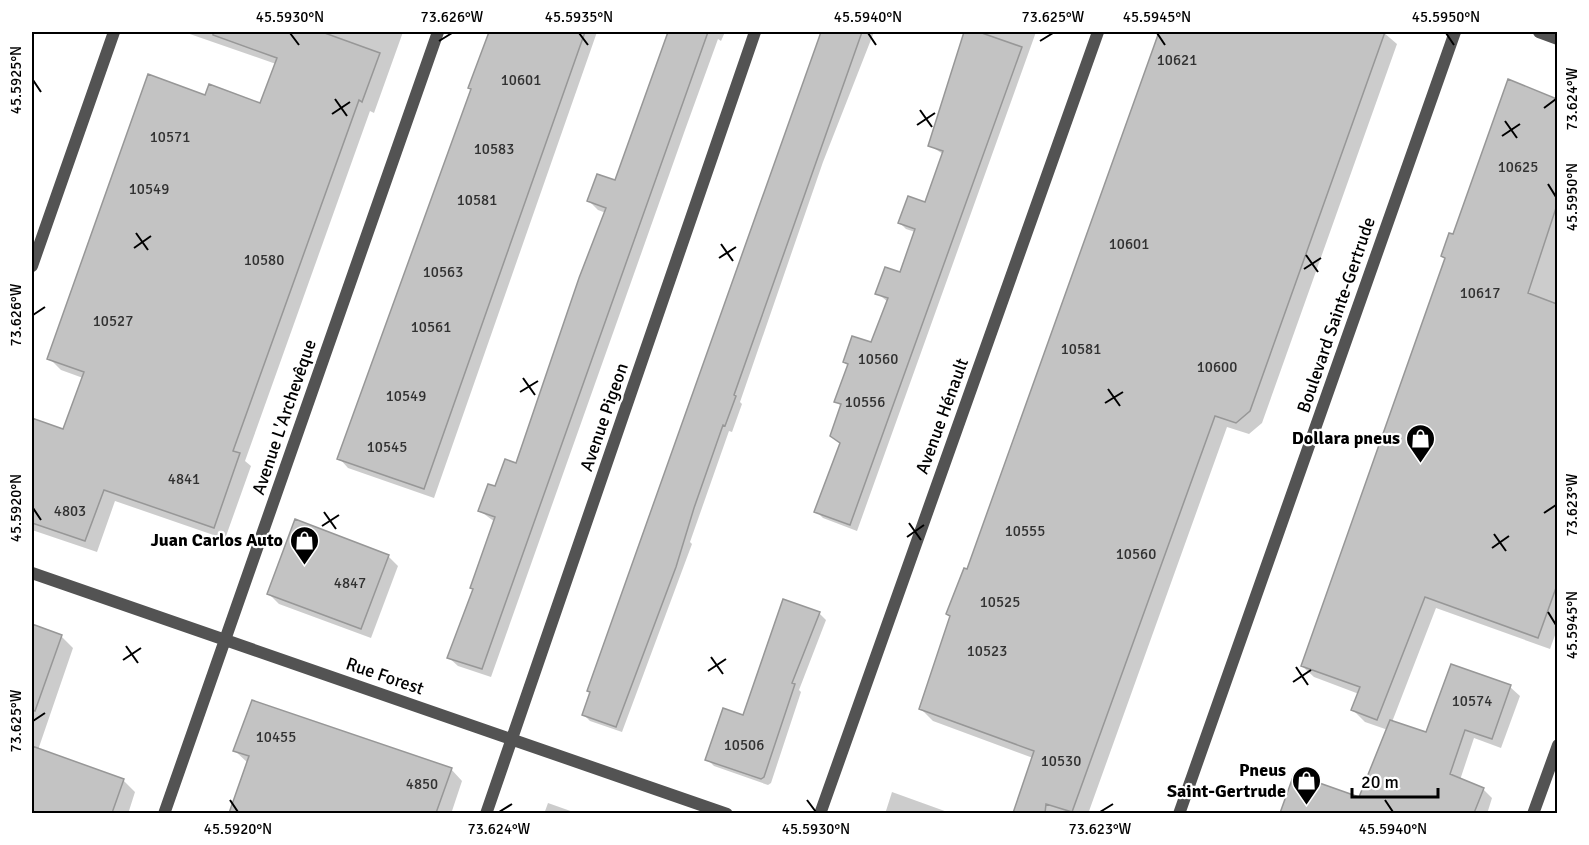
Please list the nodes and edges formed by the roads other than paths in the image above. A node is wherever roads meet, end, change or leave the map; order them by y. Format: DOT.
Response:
graph roads {
  1 [pos="114,32"];
  2 [pos="438,32"];
  3 [pos="755,32"];
  4 [pos="1098,32"];
  5 [pos="1455,32"];
  6 [pos="1539,32"];
  7 [pos="1557,39"];
  8 [pos="32,266"];
  9 [pos="32,573"];
  10 [pos="225,640"];
  11 [pos="512,740"];
  12 [pos="1557,745"];
  13 [pos="164,813"];
  14 [pos="486,813"];
  15 [pos="727,813"];
  16 [pos="820,813"];
  17 [pos="1179,813"];
  18 [pos="1533,813"];
  1 -- 8 [label="street"];
  2 -- 10 [label="street, Avenue L'Archevêque"];
  3 -- 11 [label="street, Avenue Pigeon"];
  4 -- 16 [label="street, Avenue Hénault"];
  5 -- 17 [label="street, Boulevard Sainte-Gertrude"];
  6 -- 7 [label="street"];
  9 -- 10 [label="street, Rue Forest"];
  10 -- 11 [label="street, Rue Forest"];
  10 -- 13 [label="street, Avenue L'Archevêque"];
  11 -- 14 [label="street, Avenue Pigeon"];
  11 -- 15 [label="street, Rue Forest"];
  12 -- 18 [label="street"];
}
